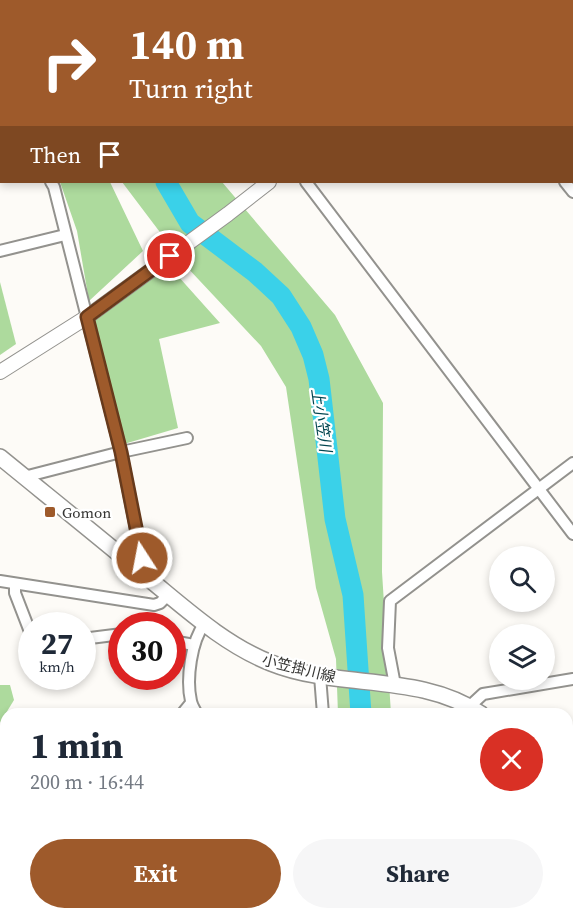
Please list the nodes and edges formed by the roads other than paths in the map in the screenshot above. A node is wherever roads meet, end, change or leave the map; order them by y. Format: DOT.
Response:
graph roads {
  1 [pos="52,183"];
  2 [pos="268,183"];
  3 [pos="307,183"];
  4 [pos="66,235"];
  5 [pos="0,251"];
  6 [pos="87,317"];
  7 [pos="0,372"];
  8 [pos="187,438"];
  9 [pos="121,452"];
  10 [pos="0,457"];
  11 [pos="573,463"];
  12 [pos="24,477"];
  13 [pos="538,489"];
  14 [pos="573,534"];
  15 [pos="145,575"];
  16 [pos="0,581"];
  17 [pos="15,584"];
  18 [pos="169,594"];
  19 [pos="22,612"];
  20 [pos="205,623"];
  21 [pos="186,644"];
  22 [pos="194,645"];
  23 [pos="325,677"];
  24 [pos="573,679"];
  25 [pos="391,684"];
  26 [pos="191,703"];
  27 [pos="187,708"];
  28 [pos="194,708"];
  29 [pos="323,708"];
  30 [pos="471,708"];
  31 [pos="477,708"];
  1 -- 4 [label="street"];
  2 -- 6 [label="street"];
  3 -- 13 [label="street"];
  4 -- 5 [label="street"];
  4 -- 6 [label="street"];
  6 -- 7 [label="street"];
  6 -- 9 [label="street"];
  8 -- 9 [label="street"];
  9 -- 12 [label="street"];
  9 -- 15 [label="street"];
  10 -- 12 [label="main road, 小笠掛川線"];
  11 -- 13 [label="street"];
  12 -- 15 [label="main road, 小笠掛川線"];
  13 -- 14 [label="street"];
  13 -- 25 [label="street"];
  15 -- 18 [label="main road, 小笠掛川線"];
  16 -- 17 [label="street"];
  17 -- 18 [label="street"];
  17 -- 19 [label="street"];
  18 -- 20 [label="main road, 小笠掛川線"];
  20 -- 22 [label="street"];
  20 -- 23 [label="main road, 小笠掛川線"];
  21 -- 22 [label="street"];
  22 -- 26 [label="street"];
  23 -- 25 [label="main road, 小笠掛川線"];
  23 -- 29 [label="street"];
  24 -- 31 [label="street"];
  25 -- 30 [label="main road, 小笠掛川線"];
  26 -- 27 [label="street"];
  26 -- 28 [label="street"];
}
